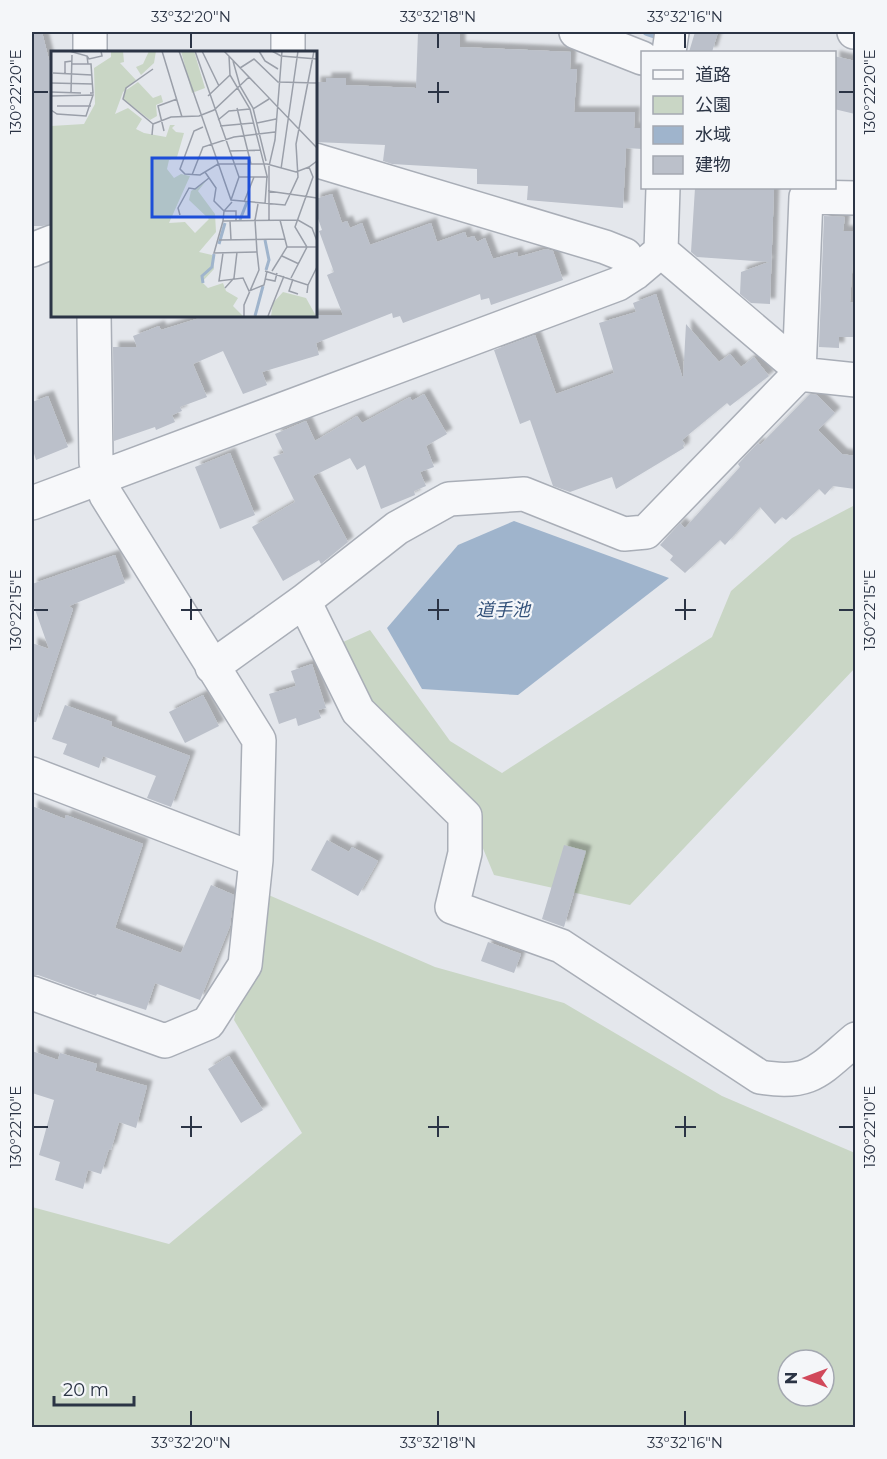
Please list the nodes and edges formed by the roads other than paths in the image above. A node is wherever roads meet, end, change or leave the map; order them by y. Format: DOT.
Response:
graph roads {
  1 [pos="90,32"];
  2 [pos="288,32"];
  3 [pos="576,32"];
  4 [pos="672,32"];
  5 [pos="90,51"];
  6 [pos="288,51"];
  7 [pos="669,51"];
  8 [pos="641,58"];
  9 [pos="316,160"];
  10 [pos="663,189"];
  11 [pos="855,198"];
  12 [pos="51,242"];
  13 [pos="32,250"];
  14 [pos="661,251"];
  15 [pos="635,273"];
  16 [pos="94,316"];
  17 [pos="799,374"];
  18 [pos="855,380"];
  19 [pos="102,477"];
  20 [pos="32,503"];
  21 [pos="304,601"];
  22 [pos="212,667"];
  23 [pos="32,774"];
  24 [pos="256,860"];
  25 [pos="32,993"];
  26 [pos="855,1039"];
  1 -- 5 [label="street"];
  2 -- 6 [label="street"];
  3 -- 8 [label="street"];
  4 -- 7 [label="street"];
  9 -- 15 [label="street"];
  10 -- 14 [label="street"];
  11 -- 17 [label="street"];
  12 -- 13 [label="street"];
  14 -- 15 [label="street"];
  14 -- 17 [label="street"];
  15 -- 19 [label="street"];
  16 -- 19 [label="street"];
  17 -- 18 [label="street"];
  17 -- 21 [label="street"];
  19 -- 20 [label="street"];
  19 -- 22 [label="street"];
  21 -- 22 [label="street"];
  21 -- 26 [label="street"];
  22 -- 24 [label="street"];
  23 -- 24 [label="street"];
  24 -- 25 [label="street"];
}
